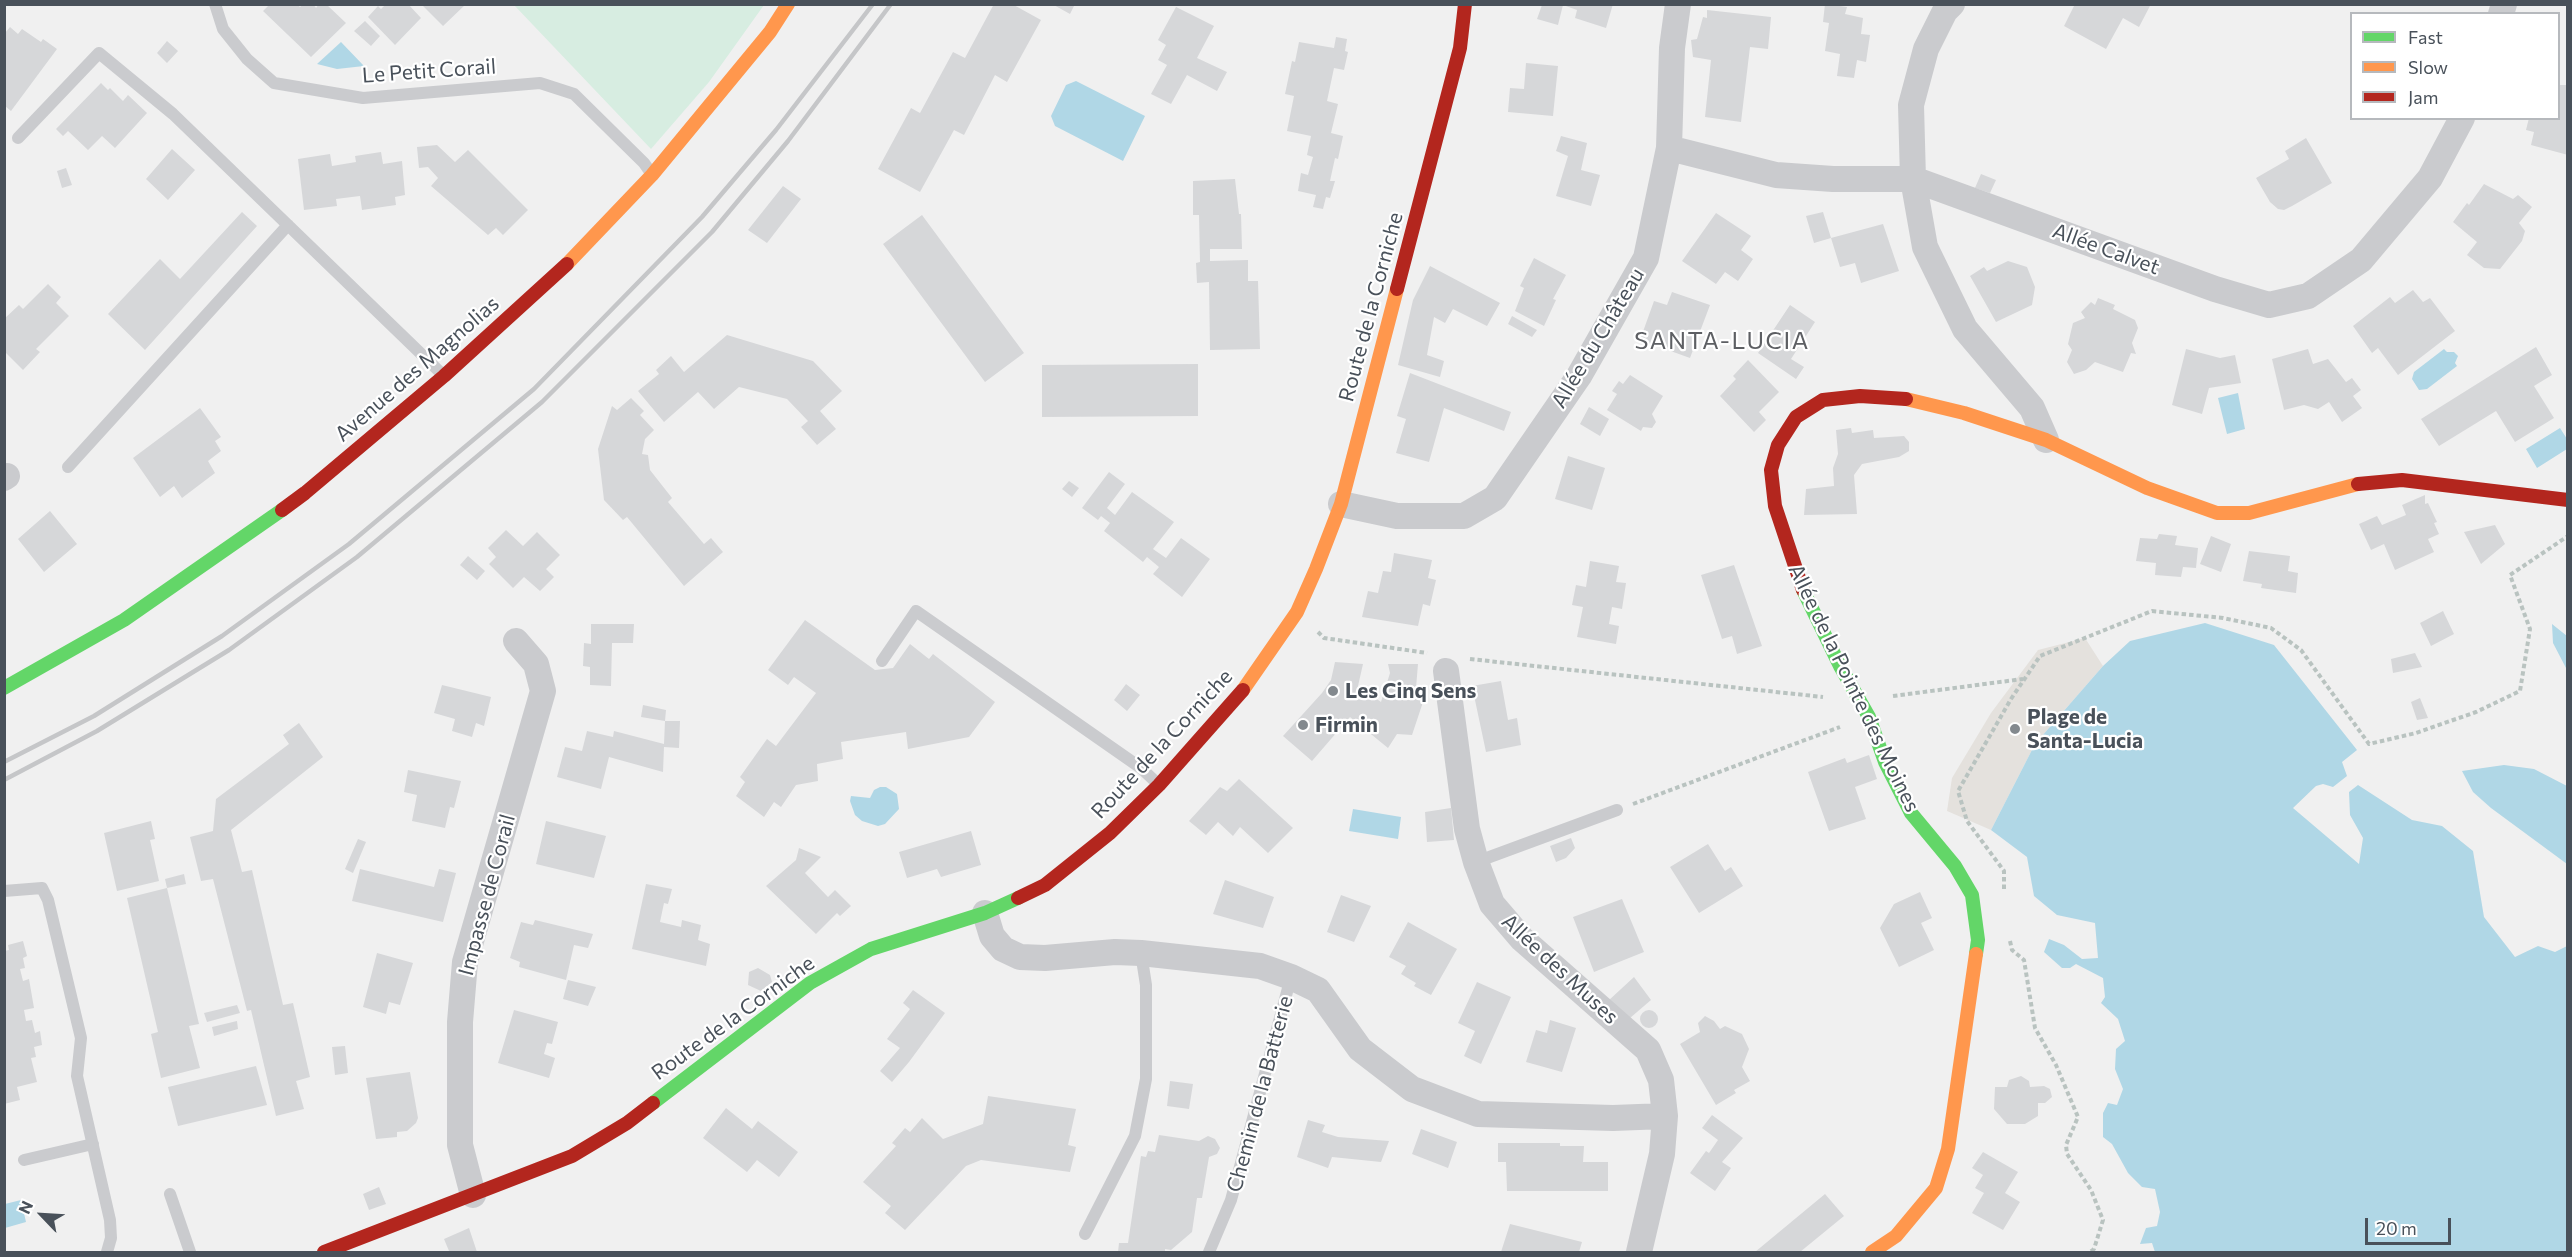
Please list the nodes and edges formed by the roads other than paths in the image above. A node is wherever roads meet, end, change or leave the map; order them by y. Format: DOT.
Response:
graph roads {
  1 [pos="214,4"];
  2 [pos="788,4"];
  3 [pos="1465,4"];
  4 [pos="1678,4"];
  5 [pos="1952,4"];
  6 [pos="2461,120"];
  7 [pos="18,138"];
  8 [pos="1670,148"];
  9 [pos="652,175"];
  10 [pos="1913,179"];
  11 [pos="288,225"];
  12 [pos="444,376"];
  13 [pos="2046,440"];
  14 [pos="68,467"];
  15 [pos="2568,500"];
  16 [pos="1341,504"];
  17 [pos="516,641"];
  18 [pos="882,661"];
  19 [pos="1448,661"];
  20 [pos="4,688"];
  21 [pos="1159,785"];
  22 [pos="1617,810"];
  23 [pos="1476,862"];
  24 [pos="4,891"];
  25 [pos="985,913"];
  26 [pos="1141,953"];
  27 [pos="1292,977"];
  28 [pos="1665,1116"];
  29 [pos="93,1144"];
  30 [pos="24,1160"];
  31 [pos="170,1194"];
  32 [pos="474,1195"];
  33 [pos="1085,1234"];
  34 [pos="107,1252"];
  35 [pos="190,1252"];
  36 [pos="324,1252"];
  37 [pos="1209,1252"];
  38 [pos="1639,1252"];
  39 [pos="1872,1252"];
  1 -- 9 [label="lane, Le Petit Corail"];
  2 -- 9 [label="street, Avenue des Magnolias"];
  3 -- 16 [label="street, Route de la Corniche"];
  4 -- 8 [label="street, Allée du Château"];
  5 -- 10 [label="street"];
  6 -- 10 [label="street, Allée Calvet"];
  7 -- 11 [label="lane"];
  8 -- 10 [label="street, Allée Calvet"];
  8 -- 16 [label="street, Allée du Château"];
  9 -- 12 [label="street, Avenue des Magnolias"];
  10 -- 13 [label="street"];
  11 -- 12 [label="lane"];
  11 -- 14 [label="lane"];
  12 -- 20 [label="street, Avenue des Magnolias"];
  13 -- 15 [label="street, Allée de la Pointe des Moines"];
  13 -- 39 [label="street, Allée de la Pointe des Moines"];
  16 -- 21 [label="street, Route de la Corniche"];
  17 -- 32 [label="street, Impasse de Corail"];
  18 -- 21 [label="lane"];
  19 -- 23 [label="street, Allée des Muses"];
  21 -- 25 [label="street, Route de la Corniche"];
  22 -- 23 [label="lane"];
  23 -- 28 [label="street, Allée des Muses"];
  24 -- 29 [label="lane"];
  25 -- 26 [label="street, Chemin de la Batterie"];
  25 -- 32 [label="street, Route de la Corniche"];
  26 -- 27 [label="street, Chemin de la Batterie"];
  26 -- 33 [label="lane"];
  27 -- 28 [label="street"];
  27 -- 37 [label="lane, Chemin de la Batterie"];
  28 -- 38 [label="street"];
  29 -- 30 [label="lane"];
  29 -- 34 [label="lane"];
  31 -- 35 [label="lane"];
  32 -- 36 [label="street, Route de la Corniche"];
}
